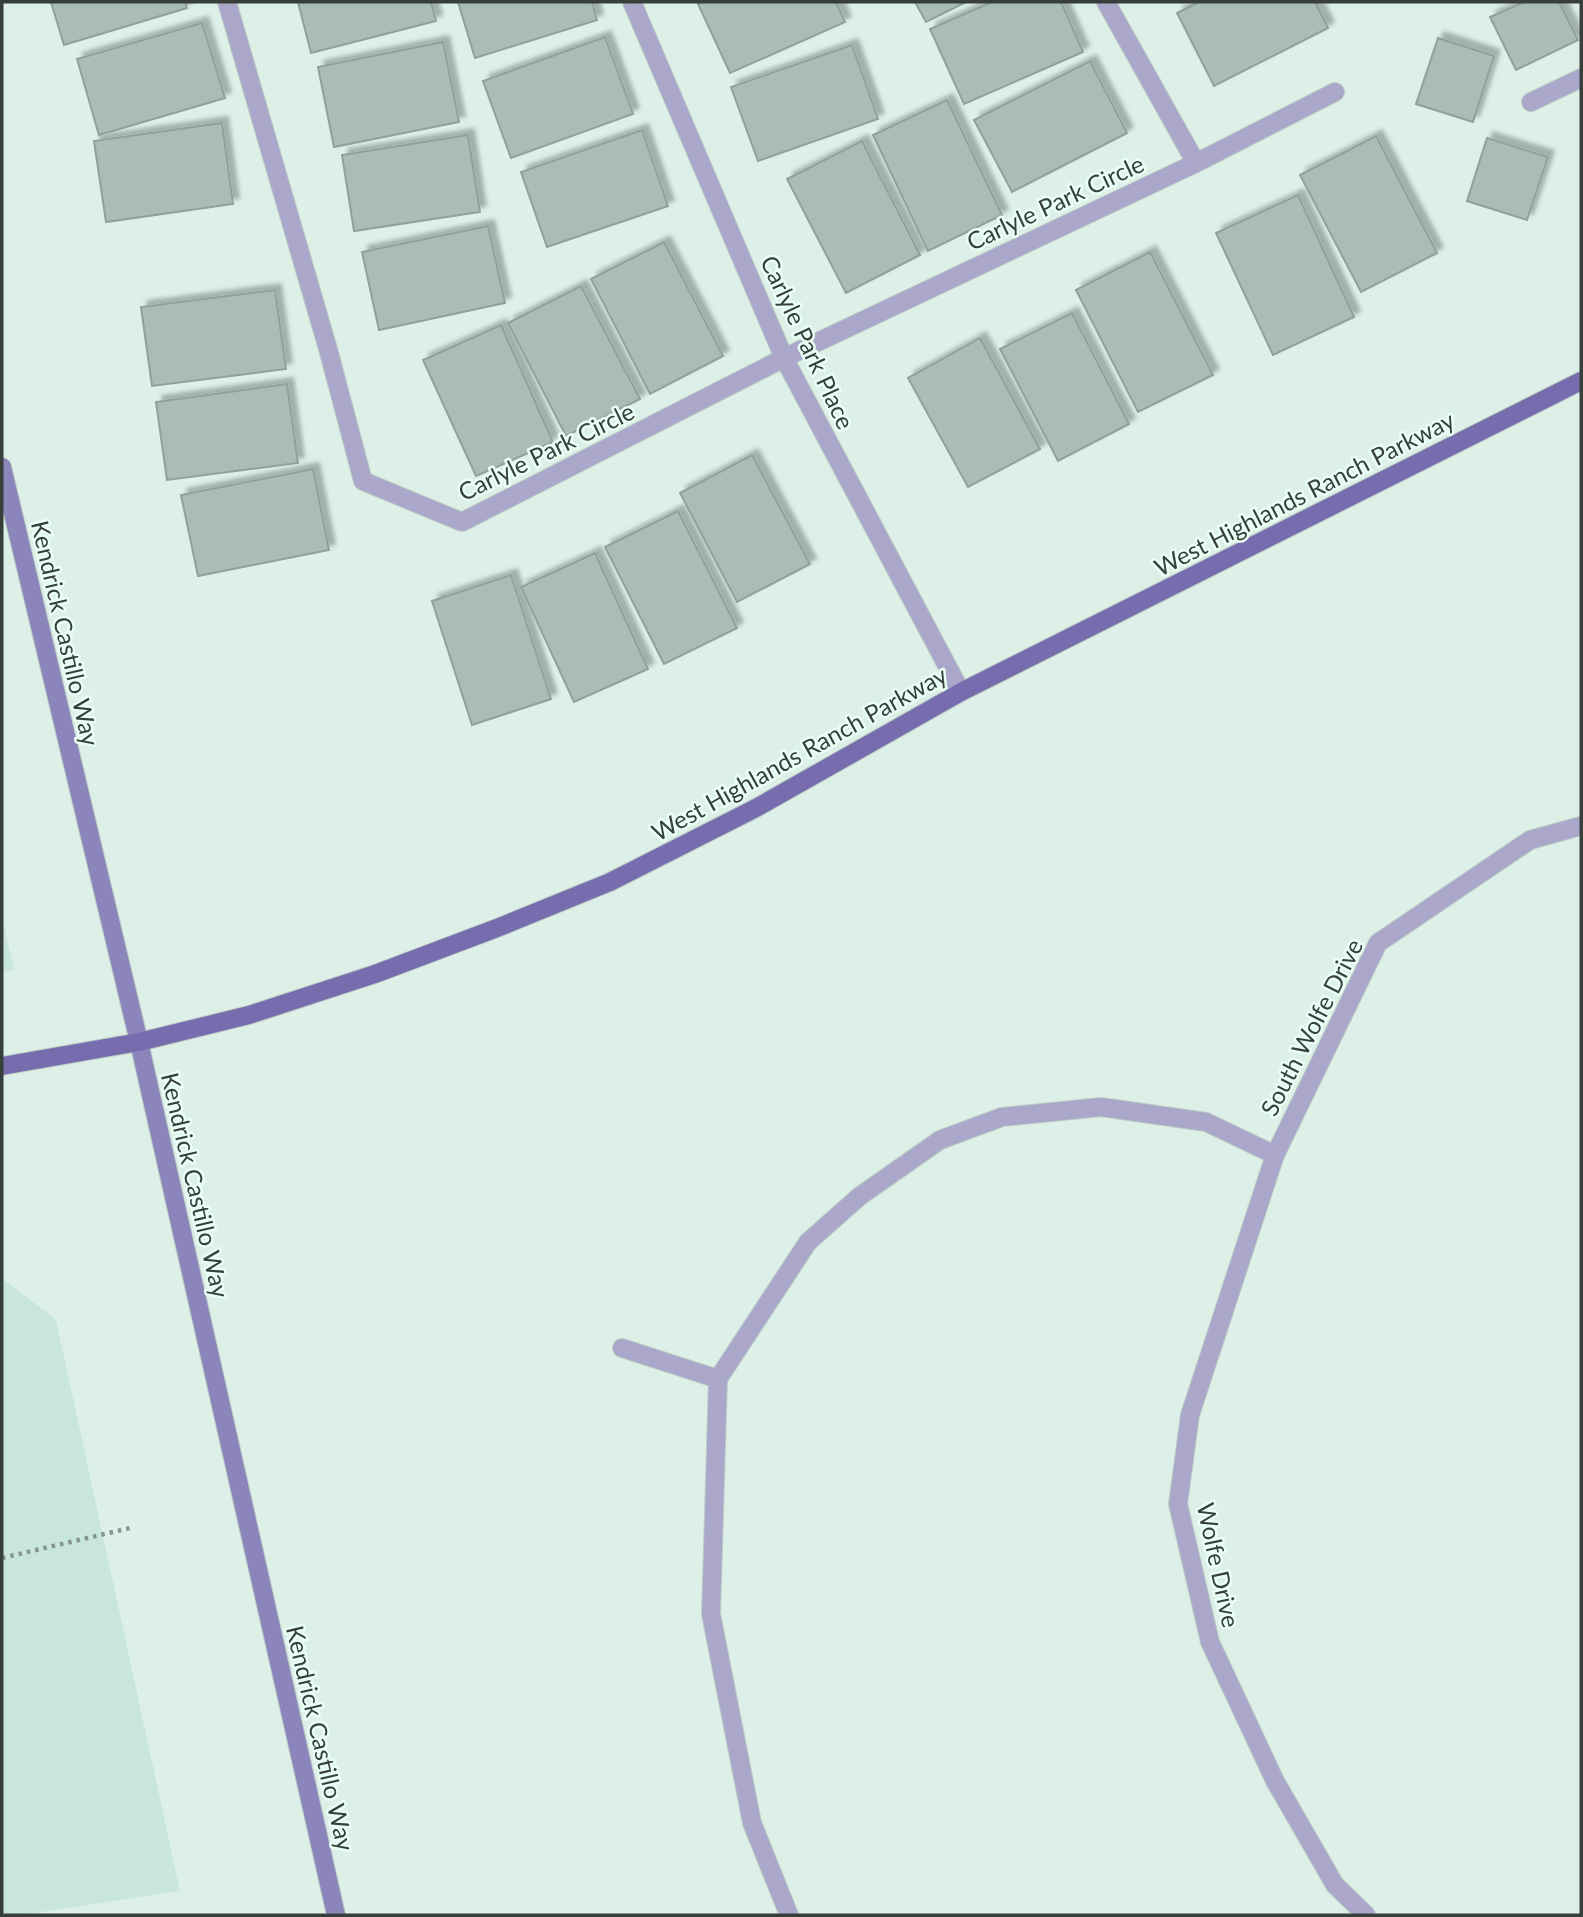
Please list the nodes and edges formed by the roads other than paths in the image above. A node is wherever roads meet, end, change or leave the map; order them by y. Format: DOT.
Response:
graph roads {
  1 [pos="227,2"];
  2 [pos="632,2"];
  3 [pos="1106,2"];
  4 [pos="1581,78"];
  5 [pos="1335,92"];
  6 [pos="1531,102"];
  7 [pos="1196,163"];
  8 [pos="784,358"];
  9 [pos="1581,382"];
  10 [pos="2,467"];
  11 [pos="961,692"];
  12 [pos="1581,827"];
  13 [pos="139,1042"];
  14 [pos="2,1066"];
  15 [pos="1275,1154"];
  16 [pos="622,1348"];
  17 [pos="718,1379"];
  18 [pos="336,1915"];
  19 [pos="789,1915"];
  20 [pos="1366,1915"];
  1 -- 8 [label="street, Carlyle Park Circle"];
  2 -- 8 [label="street, Carlyle Park Place"];
  3 -- 7 [label="street"];
  4 -- 6 [label="street"];
  5 -- 7 [label="street, Carlyle Park Circle"];
  7 -- 8 [label="street, Carlyle Park Circle"];
  8 -- 11 [label="street, Carlyle Park Place"];
  9 -- 11 [label="main road, West Highlands Ranch Parkway"];
  10 -- 13 [label="main road, Kendrick Castillo Way"];
  11 -- 13 [label="main road, West Highlands Ranch Parkway"];
  12 -- 15 [label="street, South Wolfe Drive"];
  13 -- 14 [label="main road, West Highlands Ranch Parkway"];
  13 -- 18 [label="main road, Kendrick Castillo Way"];
  15 -- 17 [label="street"];
  15 -- 20 [label="street, Wolfe Drive"];
  16 -- 17 [label="street"];
  17 -- 19 [label="street"];
}
